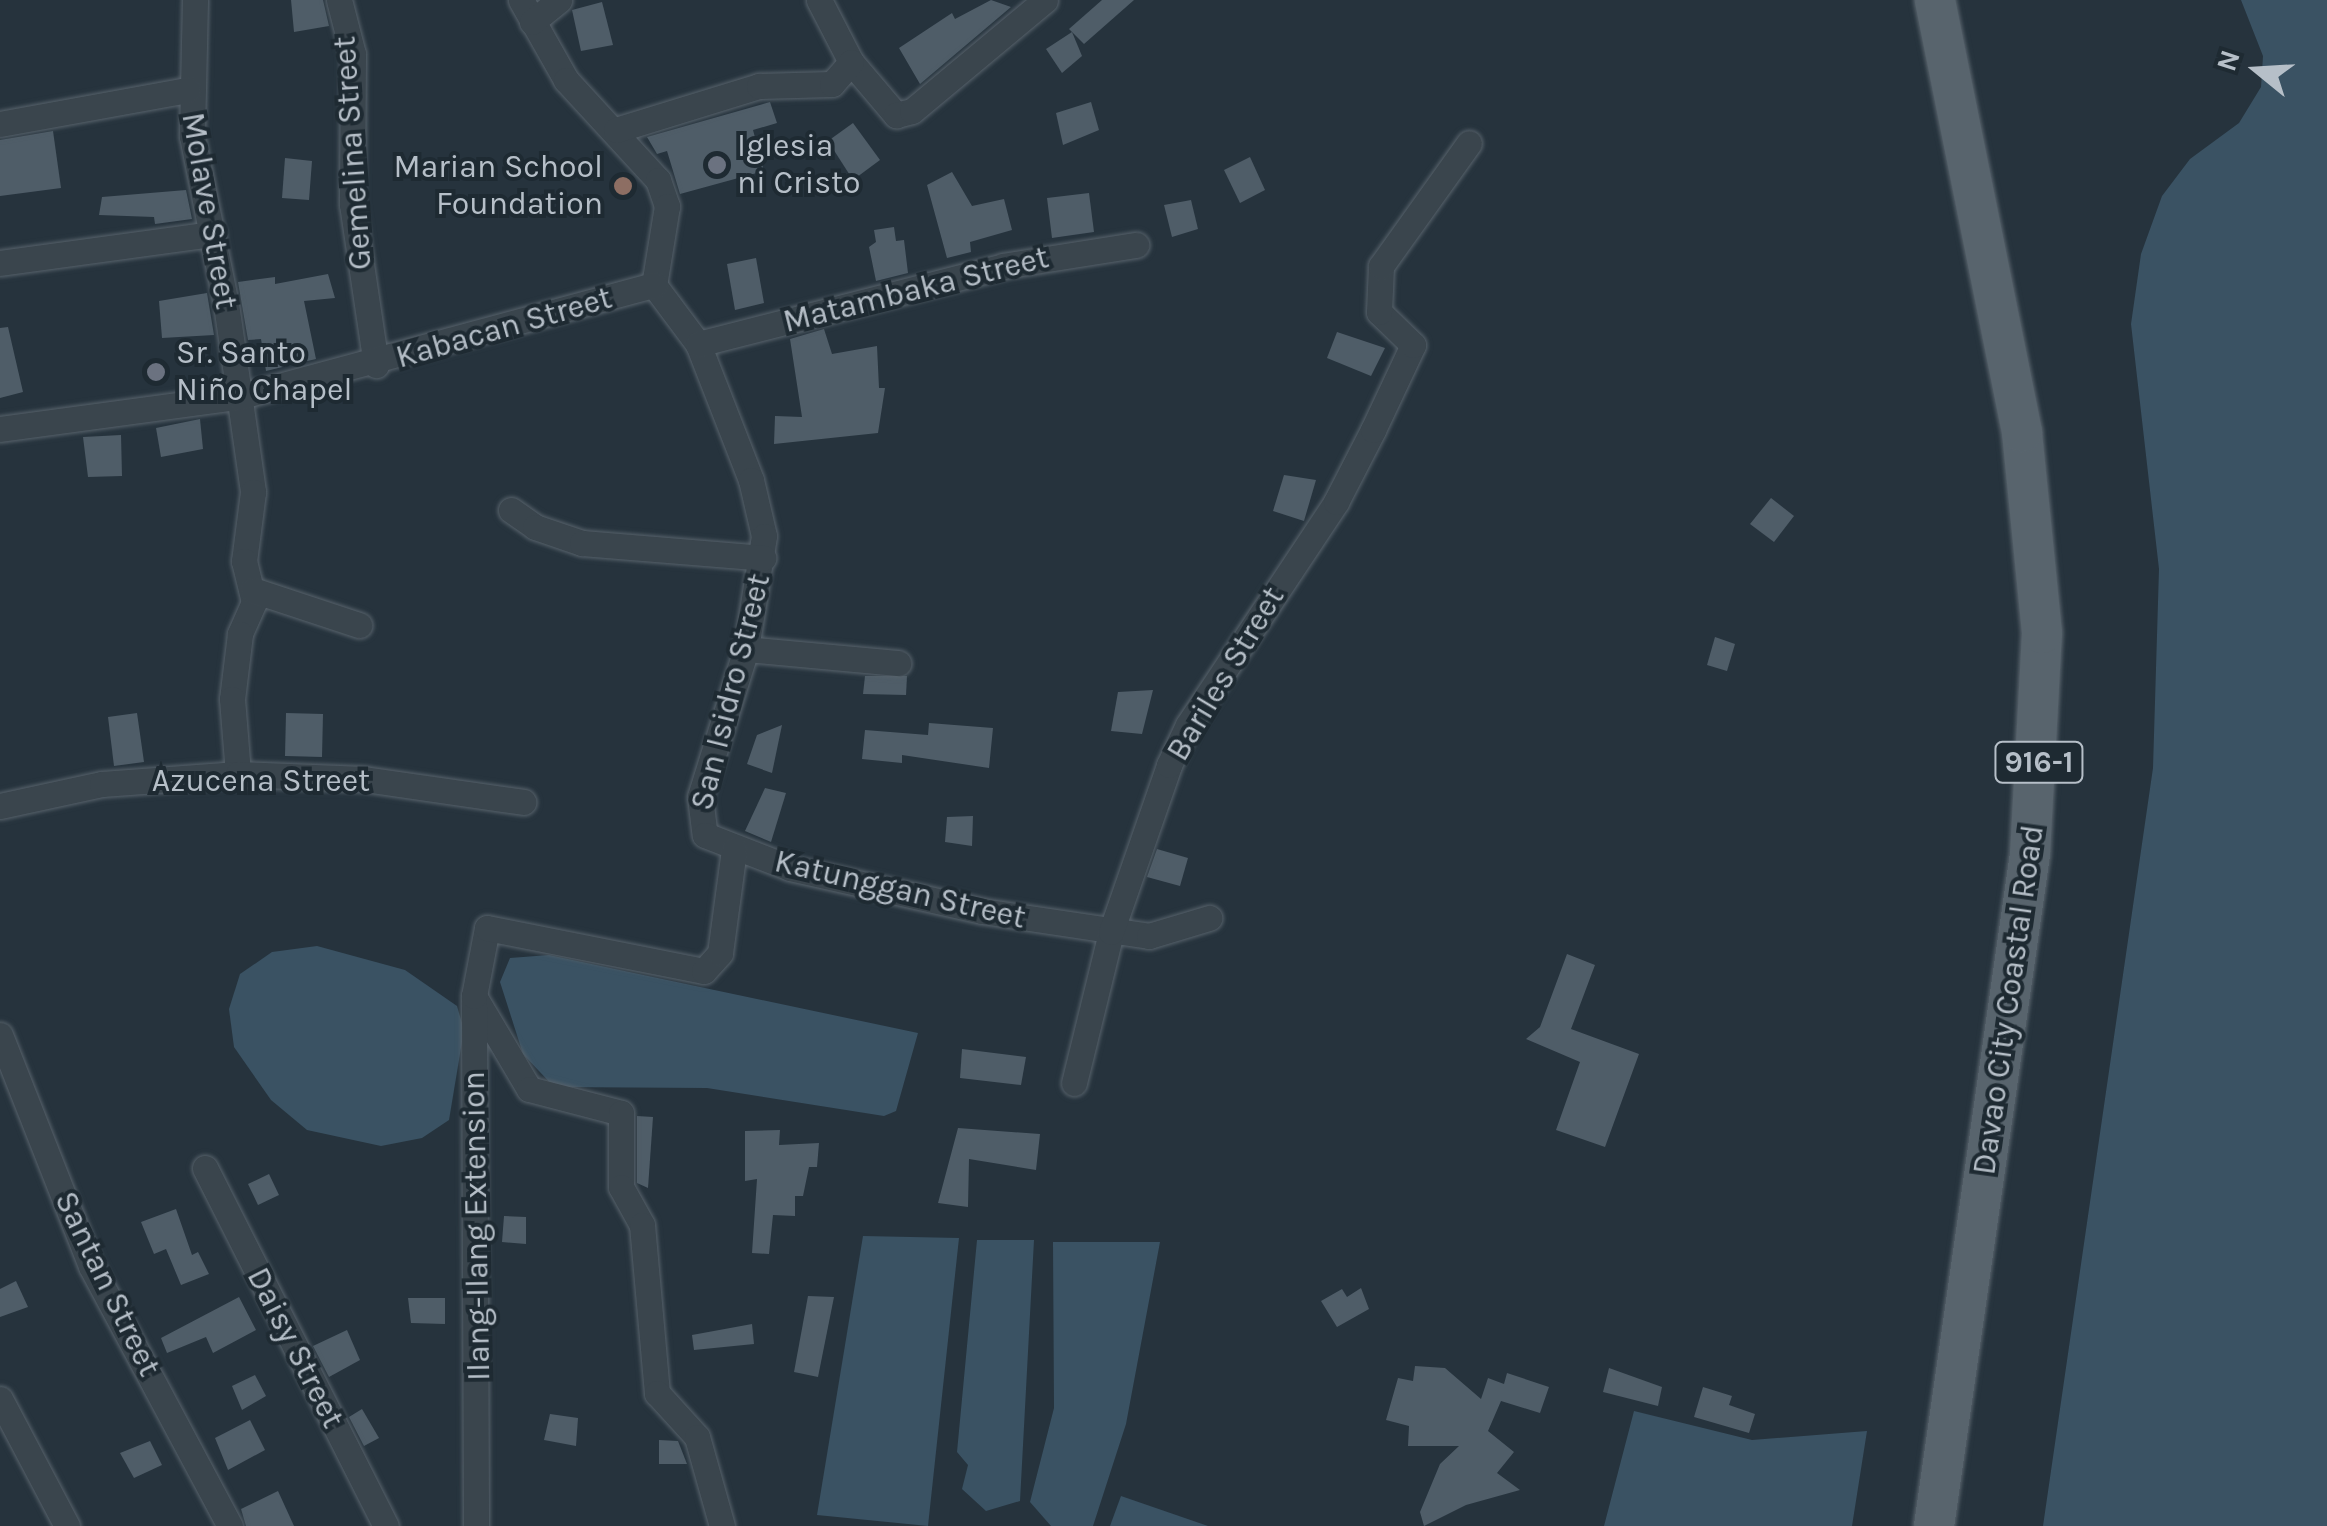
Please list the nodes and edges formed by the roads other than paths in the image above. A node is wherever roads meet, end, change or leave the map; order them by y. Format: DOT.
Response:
graph roads {
  1 [pos="195,0"];
  2 [pos="339,0"];
  3 [pos="559,0"];
  4 [pos="819,0"];
  5 [pos="1045,0"];
  6 [pos="1934,0"];
  7 [pos="527,11"];
  8 [pos="851,62"];
  9 [pos="188,90"];
  10 [pos="0,124"];
  11 [pos="616,130"];
  12 [pos="1470,143"];
  13 [pos="213,234"];
  14 [pos="1136,245"];
  15 [pos="0,263"];
  16 [pos="654,285"];
  17 [pos="698,344"];
  18 [pos="376,365"];
  19 [pos="238,397"];
  20 [pos="0,429"];
  21 [pos="512,510"];
  22 [pos="763,558"];
  23 [pos="253,590"];
  24 [pos="359,625"];
  25 [pos="746,649"];
  26 [pos="898,663"];
  27 [pos="238,774"];
  28 [pos="523,802"];
  29 [pos="0,806"];
  30 [pos="699,825"];
  31 [pos="734,850"];
  32 [pos="1209,918"];
  33 [pos="1111,932"];
  34 [pos="474,996"];
  35 [pos="0,1036"];
  36 [pos="1074,1083"];
  37 [pos="205,1168"];
  38 [pos="0,1399"];
  39 [pos="67,1526"];
  40 [pos="230,1526"];
  41 [pos="386,1526"];
  42 [pos="476,1526"];
  43 [pos="722,1526"];
  44 [pos="1934,1526"];
  1 -- 9 [label="street, Molave Street"];
  2 -- 18 [label="street, Gemelina Street"];
  3 -- 7 [label="street"];
  4 -- 8 [label="street"];
  5 -- 8 [label="street"];
  6 -- 44 [label="main road, Davao City Coastal Road / 916-1"];
  7 -- 11 [label="street"];
  8 -- 11 [label="street"];
  9 -- 10 [label="street"];
  9 -- 13 [label="street, Molave Street"];
  11 -- 16 [label="street"];
  12 -- 33 [label="street, Bariles Street"];
  13 -- 15 [label="street"];
  13 -- 19 [label="street, Molave Street"];
  14 -- 17 [label="street, Matambaka Street"];
  16 -- 17 [label="street, San Isidro Street"];
  16 -- 18 [label="street, Kabacan Street"];
  17 -- 22 [label="street, San Isidro Street"];
  18 -- 19 [label="street, Kabacan Street"];
  19 -- 20 [label="street, Kabacan Street"];
  19 -- 23 [label="street, Molave Street"];
  21 -- 22 [label="street"];
  22 -- 25 [label="street, San Isidro Street"];
  23 -- 24 [label="street"];
  23 -- 27 [label="street, Molave Street"];
  25 -- 26 [label="street"];
  25 -- 30 [label="street, San Isidro Street"];
  27 -- 28 [label="street, Azucena Street"];
  27 -- 29 [label="street, Azucena Street"];
  30 -- 31 [label="street, Katunggan Street"];
  31 -- 33 [label="street, Katunggan Street"];
  31 -- 34 [label="street, Ilang-Ilang Extension"];
  32 -- 33 [label="street, Katunggan Street"];
  33 -- 36 [label="street, Bariles Street"];
  34 -- 42 [label="street, Ilang-Ilang Extension"];
  34 -- 43 [label="street"];
  35 -- 40 [label="street, Santan Street"];
  37 -- 41 [label="street, Daisy Street"];
  38 -- 39 [label="street"];
}
